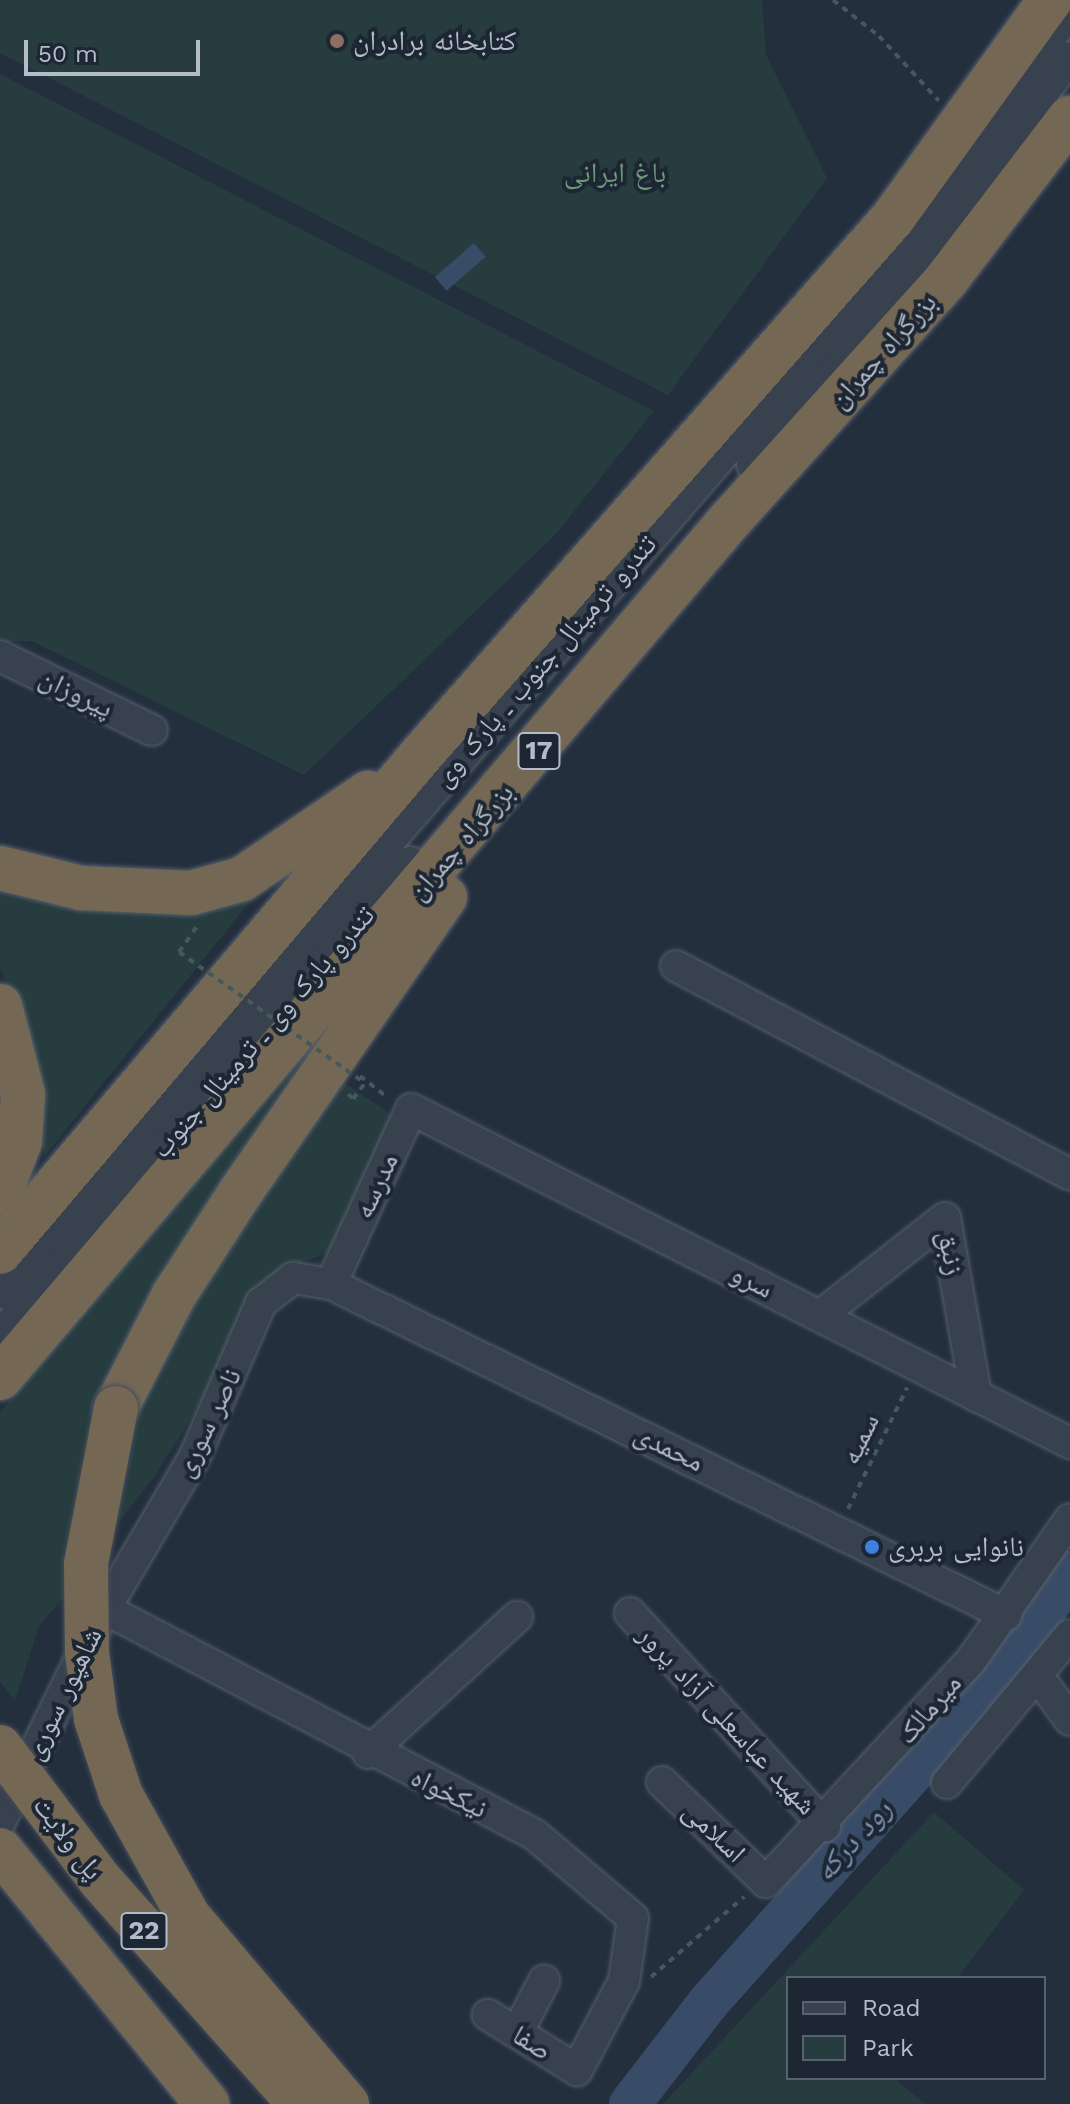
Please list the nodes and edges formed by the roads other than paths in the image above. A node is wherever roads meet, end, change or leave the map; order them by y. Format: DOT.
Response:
graph roads {
  1 [pos="1050,0"];
  2 [pos="1070,12"];
  3 [pos="1070,57"];
  4 [pos="1070,118"];
  5 [pos="0,656"];
  6 [pos="152,730"];
  7 [pos="422,754"];
  8 [pos="518,777"];
  9 [pos="0,868"];
  10 [pos="373,883"];
  11 [pos="676,966"];
  12 [pos="0,1006"];
  13 [pos="422,1114"];
  14 [pos="1070,1175"];
  15 [pos="0,1193"];
  16 [pos="0,1252"];
  17 [pos="331,1284"];
  18 [pos="0,1293"];
  19 [pos="820,1316"];
  20 [pos="0,1335"];
  21 [pos="0,1378"];
  22 [pos="976,1396"];
  23 [pos="1070,1443"];
  24 [pos="1070,1519"];
  25 [pos="105,1609"];
  26 [pos="630,1613"];
  27 [pos="1006,1615"];
  28 [pos="517,1617"];
  29 [pos="1070,1635"];
  30 [pos="1039,1678"];
  31 [pos="1070,1720"];
  32 [pos="0,1747"];
  33 [pos="368,1753"];
  34 [pos="662,1782"];
  35 [pos="947,1783"];
  36 [pos="0,1822"];
  37 [pos="825,1826"];
  38 [pos="0,1850"];
  39 [pos="766,1882"];
  40 [pos="544,1981"];
  41 [pos="488,2015"];
  42 [pos="517,2033"];
  43 [pos="577,2070"];
  44 [pos="207,2104"];
  45 [pos="300,2104"];
  46 [pos="347,2104"];
  1 -- 7 [label="highway"];
  2 -- 10 [label="street, تندرو ترمینال جنوب ـ پارک وی"];
  3 -- 10 [label="street, تندرو پارک وی ـ ترمینال جنوب"];
  4 -- 8 [label="highway, بزرگراه چمران / 17"];
  5 -- 6 [label="street, پیروزان"];
  7 -- 9 [label="highway"];
  7 -- 16 [label="highway"];
  8 -- 21 [label="highway, بزرگراه چمران / 17"];
  8 -- 46 [label="highway, bridge"];
  10 -- 18 [label="street, تندرو ترمینال جنوب ـ پارک وی"];
  10 -- 20 [label="street, تندرو پارک وی ـ ترمینال جنوب"];
  11 -- 14 [label="street"];
  12 -- 15 [label="highway"];
  13 -- 17 [label="street, مدرسه"];
  13 -- 19 [label="street, سرو"];
  17 -- 25 [label="street, ناصر سوری"];
  17 -- 27 [label="street, محمدی"];
  19 -- 22 [label="street, سرو"];
  19 -- 22 [label="street, زنبق"];
  22 -- 23 [label="street, سرو"];
  24 -- 27 [label="street, میرمالک"];
  25 -- 33 [label="street, نیکخواه"];
  25 -- 36 [label="street, شاهپور سوری"];
  26 -- 37 [label="street, شهید عباسعلی آزاد پرور"];
  27 -- 37 [label="street, میرمالک"];
  28 -- 33 [label="street"];
  29 -- 30 [label="street"];
  30 -- 31 [label="street"];
  30 -- 35 [label="street"];
  32 -- 45 [label="highway, پل ولایت / 22, bridge"];
  33 -- 43 [label="street, نیکخواه"];
  34 -- 39 [label="street, اسلامی"];
  37 -- 39 [label="street, میرمالک"];
  38 -- 44 [label="highway, 22"];
  40 -- 42 [label="street"];
  41 -- 42 [label="street, صفا"];
  42 -- 43 [label="street, صفا"];
}
